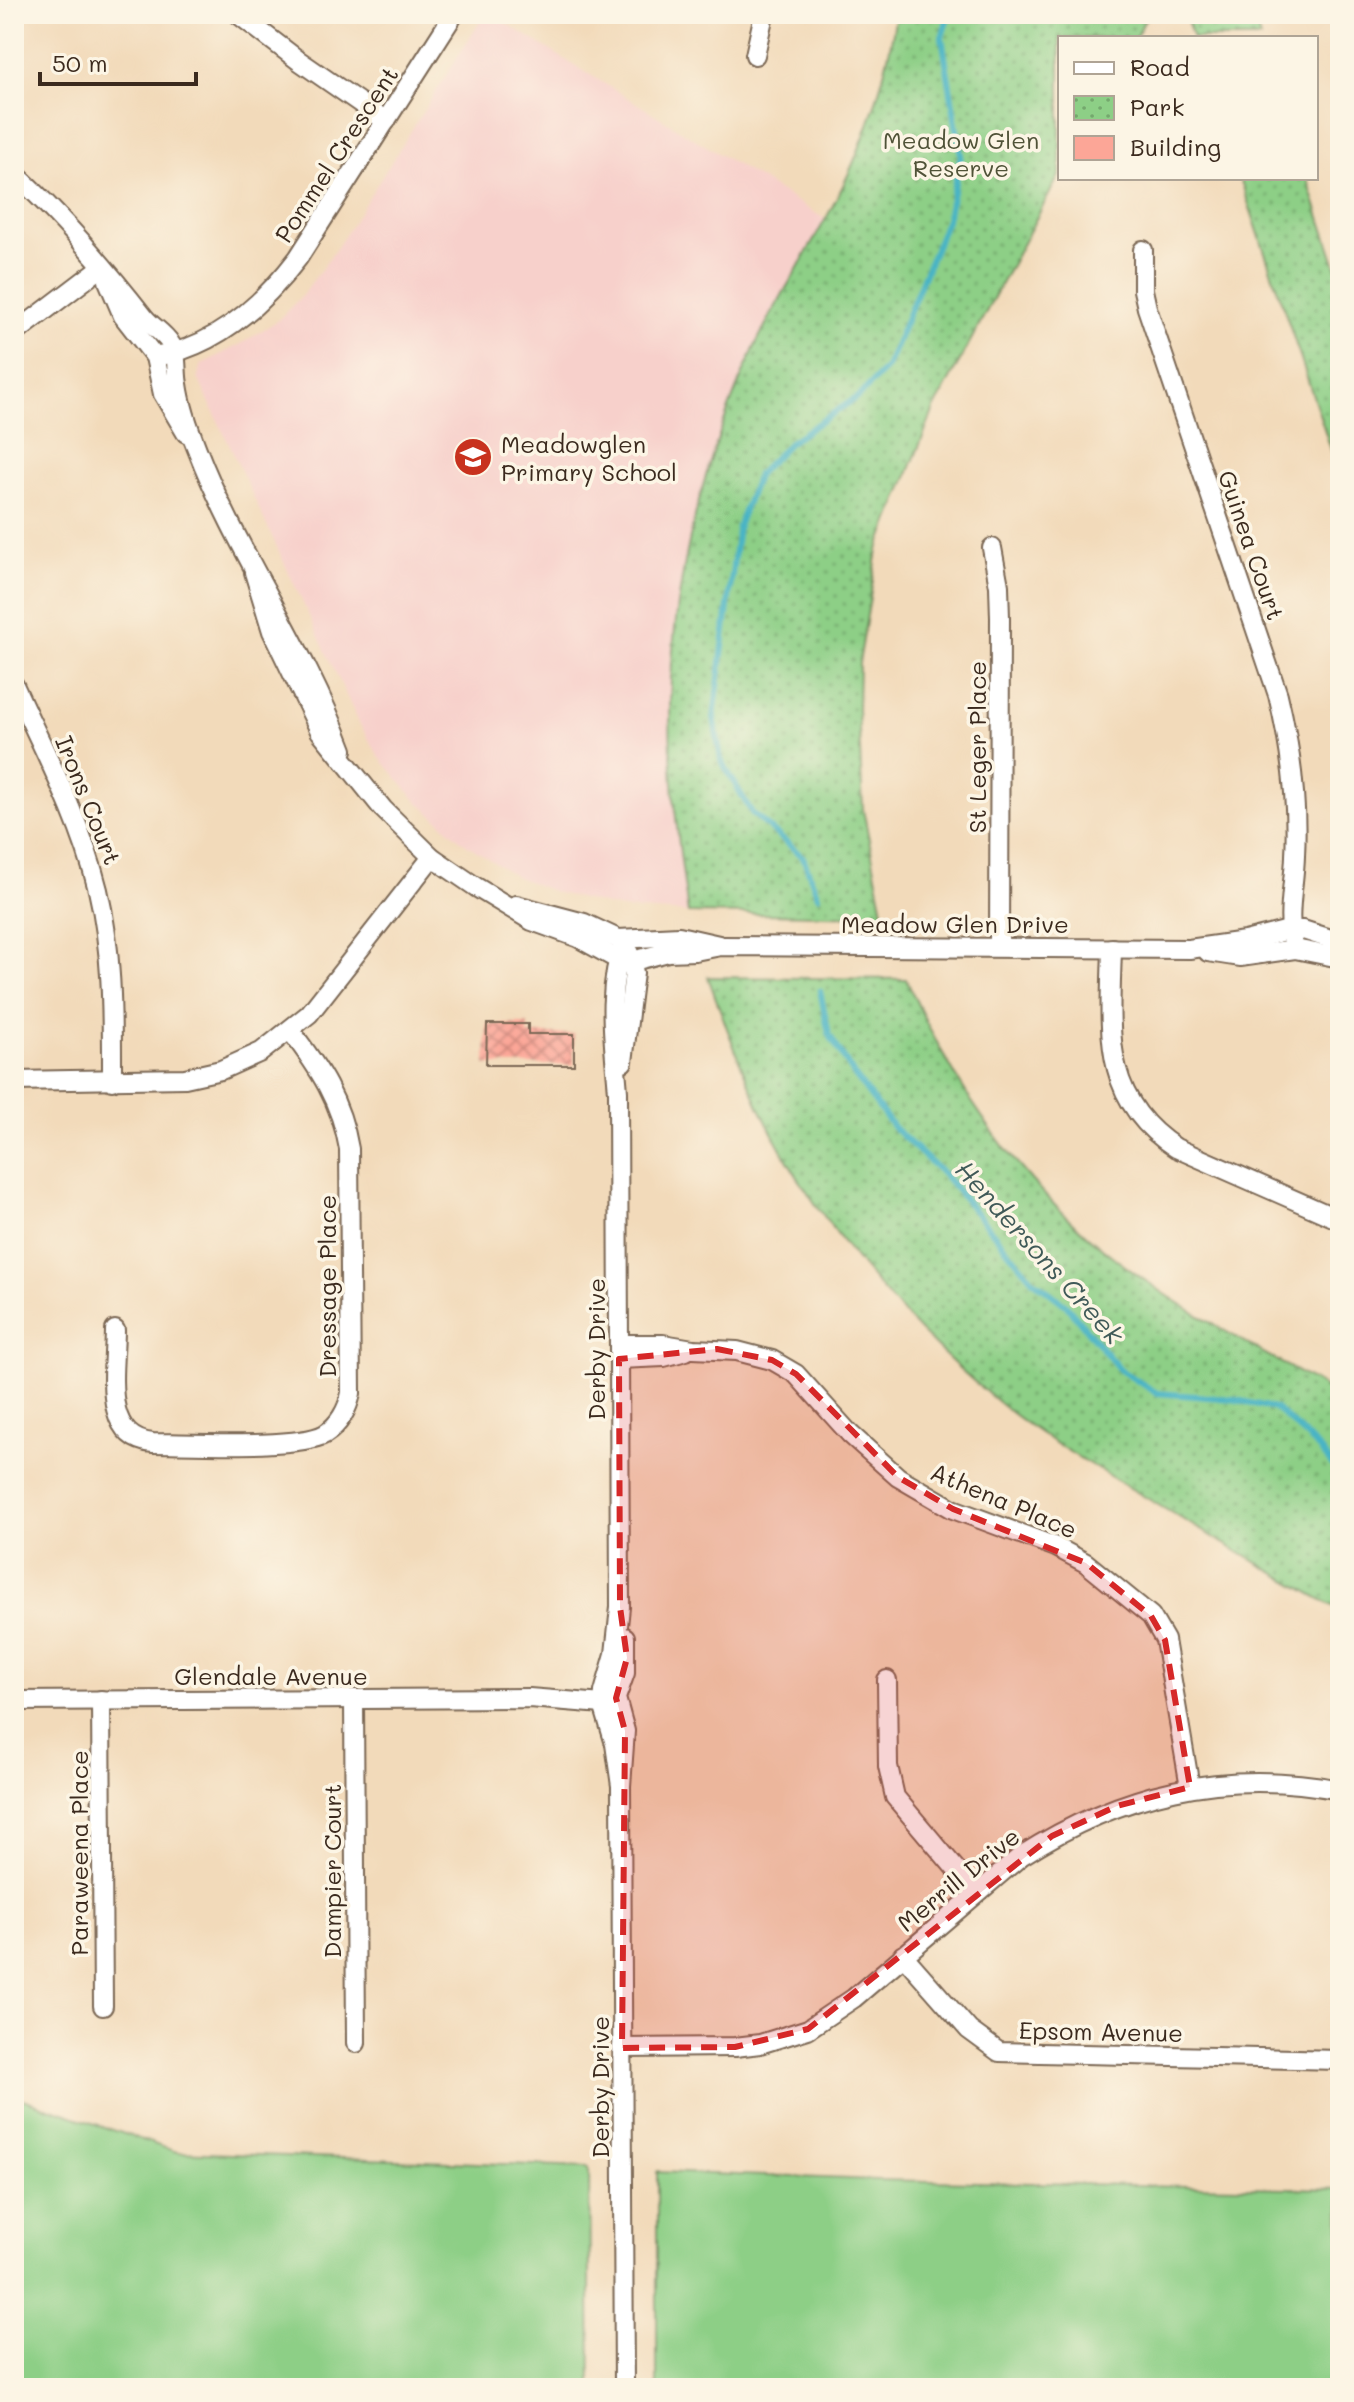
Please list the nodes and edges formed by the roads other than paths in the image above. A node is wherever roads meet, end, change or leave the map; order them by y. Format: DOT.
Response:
graph roads {
  1 [pos="238,14"];
  2 [pos="454,14"];
  3 [pos="764,14"];
  4 [pos="755,55"];
  5 [pos="386,121"];
  6 [pos="14,173"];
  7 [pos="1143,250"];
  8 [pos="102,267"];
  9 [pos="14,334"];
  10 [pos="173,348"];
  11 [pos="155,357"];
  12 [pos="197,449"];
  13 [pos="992,548"];
  14 [pos="14,685"];
  15 [pos="432,857"];
  16 [pos="499,901"];
  17 [pos="1296,930"];
  18 [pos="625,940"];
  19 [pos="1340,942"];
  20 [pos="721,946"];
  21 [pos="999,947"];
  22 [pos="1112,948"];
  23 [pos="1189,949"];
  24 [pos="1295,949"];
  25 [pos="1340,958"];
  26 [pos="625,960"];
  27 [pos="290,1030"];
  28 [pos="14,1081"];
  29 [pos="112,1081"];
  30 [pos="1340,1220"];
  31 [pos="115,1330"];
  32 [pos="619,1352"];
  33 [pos="887,1680"];
  34 [pos="608,1698"];
  35 [pos="354,1699"];
  36 [pos="101,1700"];
  37 [pos="14,1701"];
  38 [pos="1190,1787"];
  39 [pos="1340,1790"];
  40 [pos="976,1893"];
  41 [pos="903,1955"];
  42 [pos="103,2006"];
  43 [pos="356,2043"];
  44 [pos="622,2048"];
  45 [pos="1340,2060"];
  46 [pos="624,2388"];
  1 -- 5 [label="street"];
  2 -- 5 [label="street, Pommel Crescent"];
  3 -- 4 [label="street"];
  5 -- 10 [label="street, Pommel Crescent"];
  6 -- 8 [label="street, Meadow Glen Drive"];
  7 -- 17 [label="street, Guinea Court"];
  8 -- 9 [label="street"];
  8 -- 10 [label="street, Meadow Glen Drive"];
  8 -- 11 [label="street, Meadow Glen Drive"];
  10 -- 11 [label="street, Pommel Crescent"];
  10 -- 12 [label="street, Meadow Glen Drive"];
  11 -- 12 [label="street, Meadow Glen Drive"];
  12 -- 15 [label="street, Meadow Glen Drive"];
  13 -- 21 [label="street, St Leger Place"];
  14 -- 29 [label="street, Irons Court"];
  15 -- 16 [label="street, Meadow Glen Drive"];
  15 -- 27 [label="street"];
  16 -- 18 [label="street, Meadow Glen Drive"];
  16 -- 26 [label="street, Meadow Glen Drive"];
  17 -- 19 [label="street"];
  17 -- 23 [label="street, Meadow Glen Drive"];
  17 -- 24 [label="street, Guinea Court"];
  18 -- 20 [label="street, Meadow Glen Drive"];
  18 -- 26 [label="street, Derby Drive"];
  20 -- 21 [label="street, Meadow Glen Drive"];
  20 -- 26 [label="street, Meadow Glen Drive"];
  21 -- 22 [label="street, Meadow Glen Drive"];
  22 -- 23 [label="street, Meadow Glen Drive"];
  22 -- 30 [label="street"];
  23 -- 24 [label="street, Meadow Glen Drive"];
  24 -- 25 [label="street, Meadow Glen Drive"];
  26 -- 32 [label="street, Derby Drive"];
  27 -- 29 [label="street"];
  27 -- 31 [label="street, Dressage Place"];
  28 -- 29 [label="street"];
  32 -- 34 [label="street, Derby Drive"];
  32 -- 38 [label="street, Athena Place"];
  33 -- 40 [label="street"];
  34 -- 35 [label="street, Glendale Avenue"];
  34 -- 44 [label="street, Derby Drive"];
  35 -- 36 [label="street, Glendale Avenue"];
  35 -- 43 [label="street, Dampier Court"];
  36 -- 37 [label="street, Glendale Avenue"];
  36 -- 42 [label="street, Paraweena Place"];
  38 -- 39 [label="street, Merrill Drive"];
  38 -- 40 [label="street, Merrill Drive"];
  40 -- 41 [label="street, Merrill Drive"];
  41 -- 44 [label="street, Merrill Drive"];
  41 -- 45 [label="street, Epsom Avenue"];
  44 -- 46 [label="street, Derby Drive"];
}
